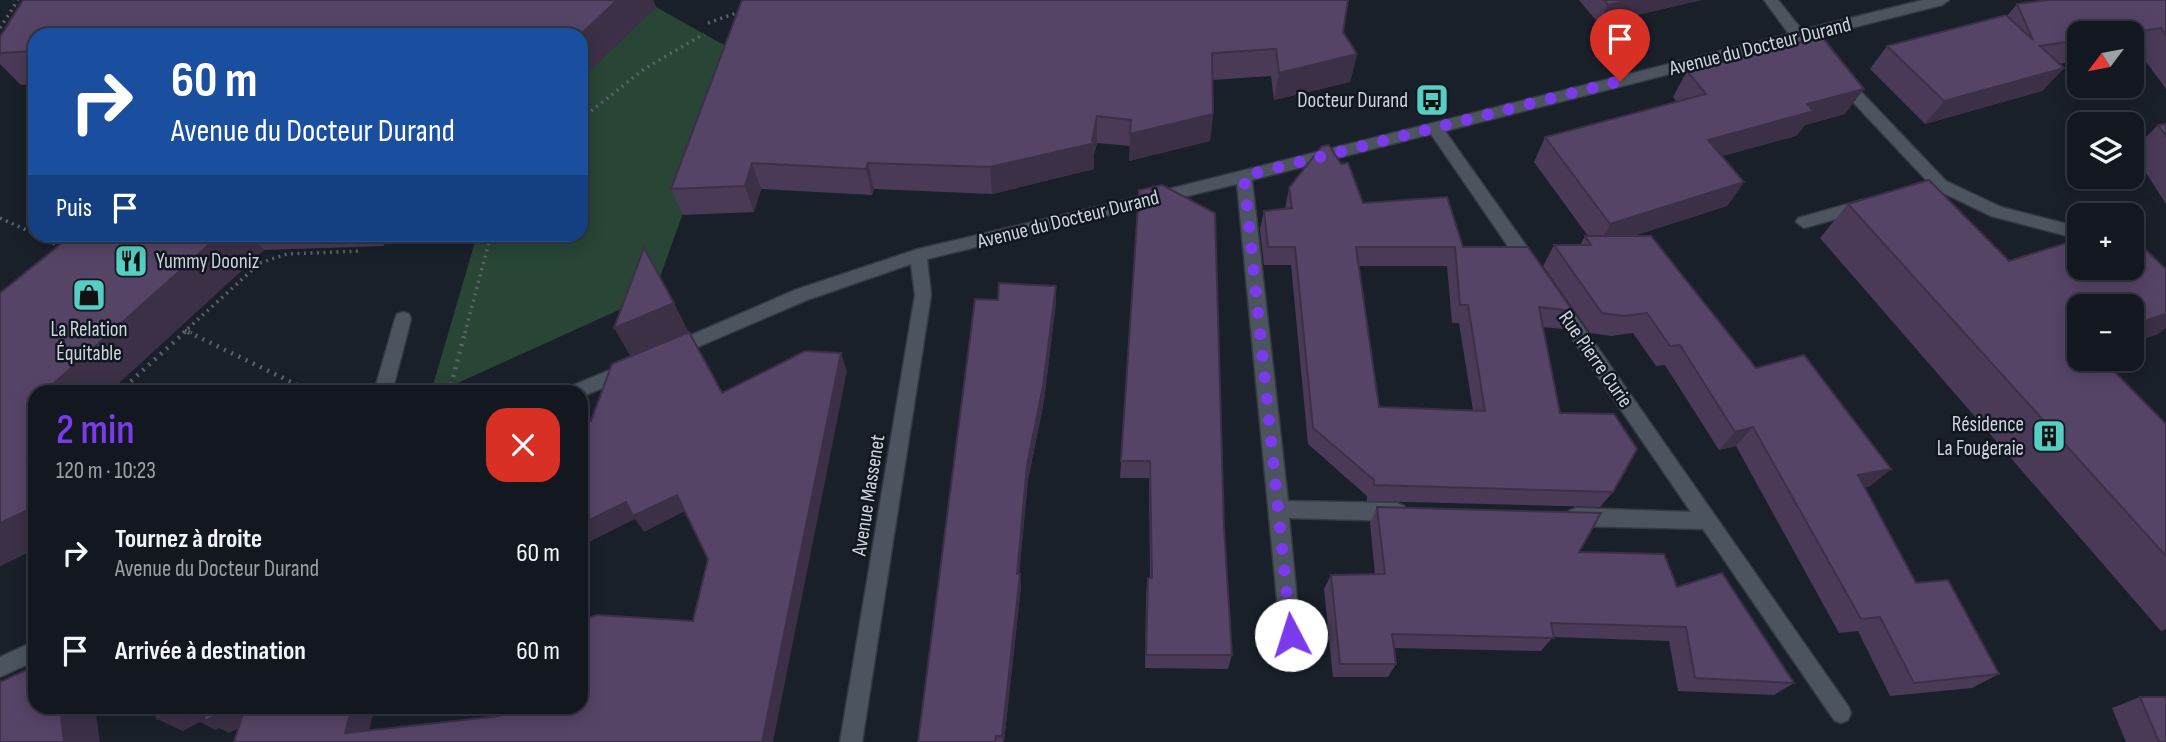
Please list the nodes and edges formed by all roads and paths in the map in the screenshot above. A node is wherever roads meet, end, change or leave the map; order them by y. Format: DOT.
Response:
graph roads {
  1 [pos="18,0"];
  2 [pos="1771,0"];
  3 [pos="1942,0"];
  4 [pos="747,9"];
  5 [pos="708,23"];
  6 [pos="0,28"];
  7 [pos="704,34"];
  8 [pos="1798,36"];
  9 [pos="1816,54"];
  10 [pos="1835,74"];
  11 [pos="588,113"];
  12 [pos="1435,128"];
  13 [pos="1244,176"];
  14 [pos="1940,185"];
  15 [pos="1903,195"];
  16 [pos="1878,202"];
  17 [pos="0,218"];
  18 [pos="1804,222"];
  19 [pos="2067,230"];
  20 [pos="28,231"];
  21 [pos="52,242"];
  22 [pos="489,242"];
  23 [pos="69,250"];
  24 [pos="360,251"];
  25 [pos="918,255"];
  26 [pos="403,319"];
  27 [pos="185,330"];
  28 [pos="126,385"];
  29 [pos="298,385"];
  30 [pos="385,385"];
  31 [pos="452,385"];
  32 [pos="588,387"];
  33 [pos="1279,509"];
  34 [pos="1418,513"];
  35 [pos="1556,517"];
  36 [pos="1709,521"];
  37 [pos="28,654"];
  38 [pos="1293,661"];
  39 [pos="0,667"];
  40 [pos="1840,713"];
  41 [pos="851,742"];
  1 -- 6 [label="path"];
  2 -- 8 [label="street"];
  3 -- 8 [label="street, Avenue du Docteur Durand"];
  4 -- 5 [label="path"];
  7 -- 11 [label="path"];
  8 -- 9 [label="street"];
  8 -- 12 [label="street, Avenue du Docteur Durand"];
  10 -- 14 [label="street"];
  12 -- 13 [label="street, Avenue du Docteur Durand"];
  12 -- 36 [label="street, Rue Pierre Curie"];
  13 -- 25 [label="street, Avenue du Docteur Durand"];
  13 -- 33 [label="street"];
  14 -- 15 [label="street"];
  14 -- 19 [label="street"];
  16 -- 18 [label="street"];
  17 -- 20 [label="path"];
  21 -- 23 [label="path"];
  22 -- 31 [label="path"];
  24 -- 27 [label="path"];
  25 -- 32 [label="street, Avenue du Docteur Durand"];
  25 -- 41 [label="street, Avenue Massenet"];
  26 -- 30 [label="street"];
  27 -- 28 [label="path"];
  27 -- 29 [label="path"];
  33 -- 34 [label="street"];
  33 -- 38 [label="street"];
  35 -- 36 [label="street"];
  36 -- 40 [label="street, Rue Pierre Curie"];
  37 -- 39 [label="street"];
}
